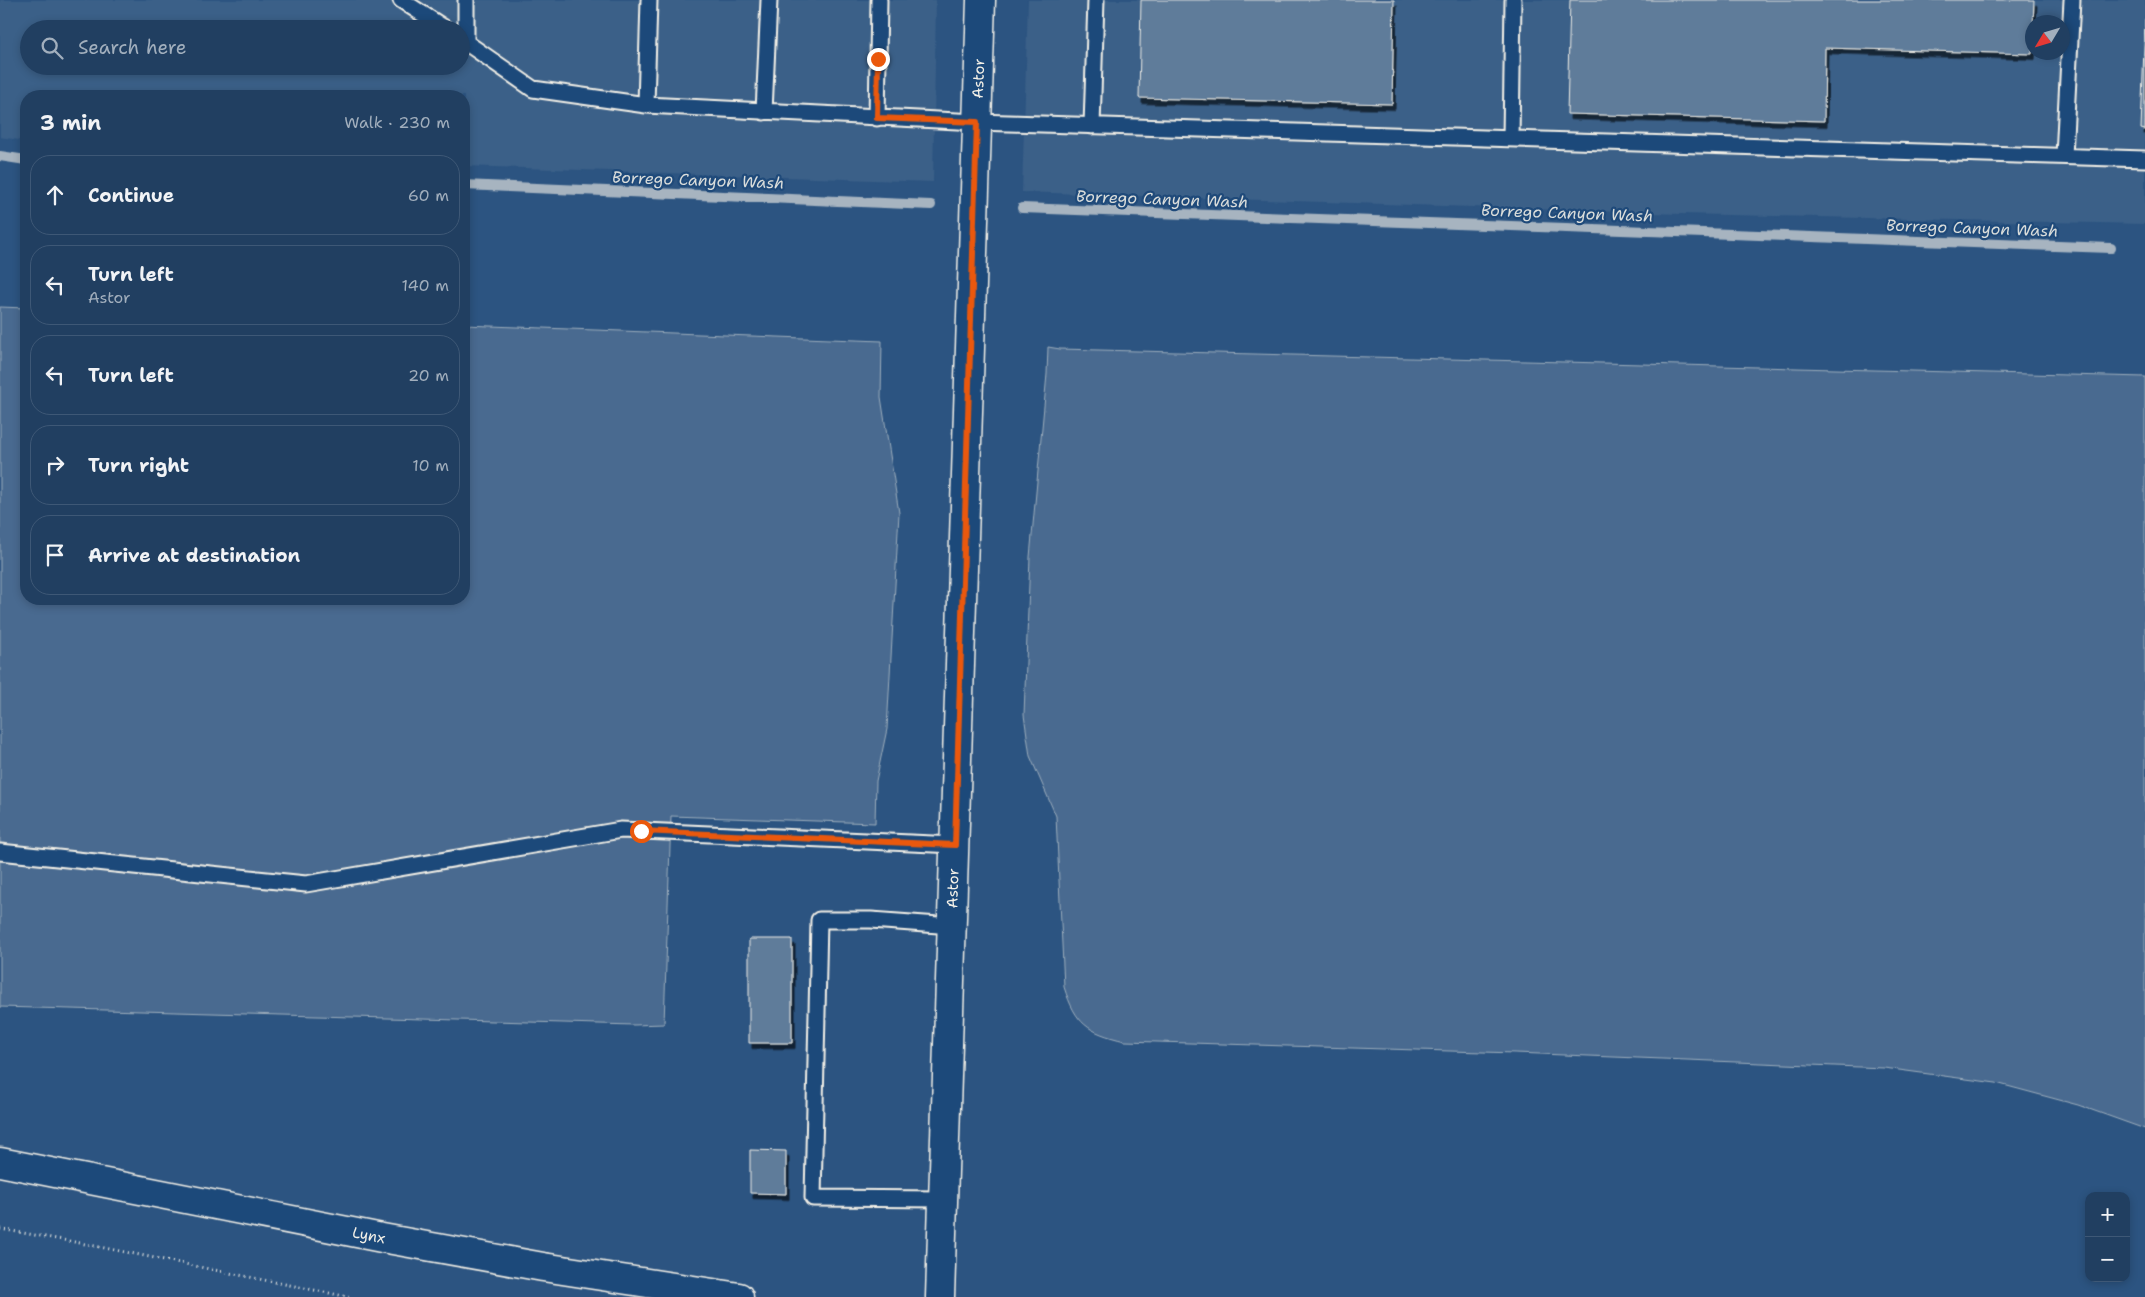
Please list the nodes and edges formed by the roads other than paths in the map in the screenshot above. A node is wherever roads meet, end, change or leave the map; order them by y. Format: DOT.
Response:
graph roads {
  1 [pos="401,0"];
  2 [pos="466,0"];
  3 [pos="649,0"];
  4 [pos="769,0"];
  5 [pos="879,0"];
  6 [pos="981,0"];
  7 [pos="1096,0"];
  8 [pos="1513,0"];
  9 [pos="2072,0"];
  10 [pos="432,20"];
  11 [pos="465,20"];
  12 [pos="470,44"];
  13 [pos="646,105"];
  14 [pos="764,112"];
  15 [pos="877,118"];
  16 [pos="977,122"];
  17 [pos="1092,126"];
  18 [pos="1511,139"];
  19 [pos="2064,156"];
  20 [pos="2145,159"];
  21 [pos="955,845"];
  22 [pos="0,852"];
  23 [pos="952,926"];
  24 [pos="0,1162"];
  25 [pos="943,1199"];
  26 [pos="739,1297"];
  27 [pos="940,1297"];
  1 -- 10 [label="lane"];
  2 -- 11 [label="lane"];
  3 -- 13 [label="lane"];
  4 -- 14 [label="lane"];
  5 -- 15 [label="lane"];
  6 -- 16 [label="street, Astor"];
  7 -- 17 [label="lane"];
  8 -- 18 [label="lane"];
  9 -- 19 [label="lane"];
  12 -- 13 [label="lane"];
  13 -- 14 [label="lane"];
  14 -- 15 [label="lane"];
  15 -- 16 [label="lane"];
  16 -- 17 [label="lane"];
  16 -- 21 [label="street, Astor"];
  17 -- 18 [label="lane"];
  18 -- 19 [label="lane"];
  19 -- 20 [label="lane"];
  21 -- 22 [label="lane"];
  21 -- 23 [label="street, Astor"];
  23 -- 25 [label="street, Astor"];
  23 -- 25 [label="lane"];
  24 -- 26 [label="street, Lynx"];
  25 -- 27 [label="street, Astor"];
}
